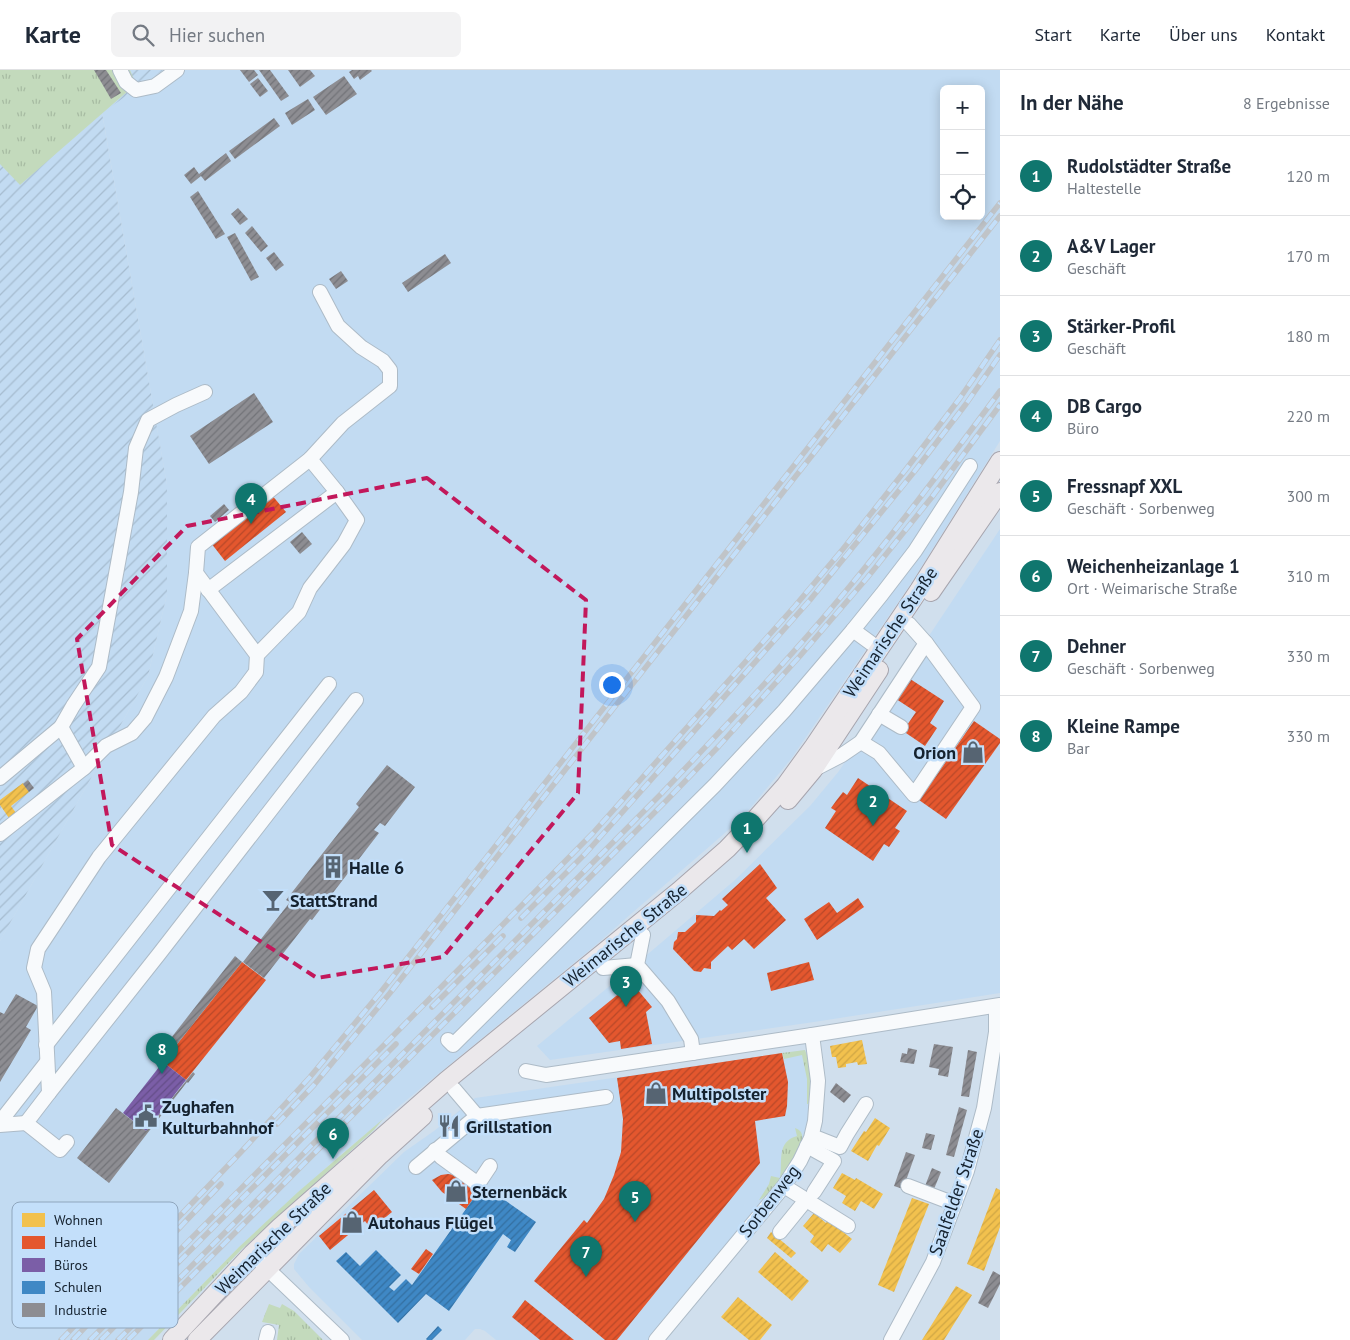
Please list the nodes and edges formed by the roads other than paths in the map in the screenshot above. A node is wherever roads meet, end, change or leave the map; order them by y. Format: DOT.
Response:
graph roads {
  1 [pos="120,70"];
  2 [pos="177,70"];
  3 [pos="320,292"];
  4 [pos="205,392"];
  5 [pos="310,459"];
  6 [pos="1000,461"];
  7 [pos="970,466"];
  8 [pos="337,492"];
  9 [pos="999,494"];
  10 [pos="196,573"];
  11 [pos="208,590"];
  12 [pos="909,624"];
  13 [pos="853,630"];
  14 [pos="926,643"];
  15 [pos="880,649"];
  16 [pos="257,655"];
  17 [pos="329,684"];
  18 [pos="356,700"];
  19 [pos="879,714"];
  20 [pos="61,727"];
  21 [pos="901,728"];
  22 [pos="861,742"];
  23 [pos="84,768"];
  24 [pos="813,770"];
  25 [pos="0,778"];
  26 [pos="0,834"];
  27 [pos="643,935"];
  28 [pos="637,965"];
  29 [pos="603,968"];
  30 [pos="78,991"];
  31 [pos="998,1006"];
  32 [pos="812,1036"];
  33 [pos="45,1039"];
  34 [pos="448,1040"];
  35 [pos="693,1053"];
  36 [pos="47,1062"];
  37 [pos="526,1071"];
  38 [pos="454,1089"];
  39 [pos="49,1093"];
  40 [pos="606,1097"];
  41 [pos="866,1104"];
  42 [pos="477,1116"];
  43 [pos="26,1123"];
  44 [pos="0,1124"];
  45 [pos="809,1141"];
  46 [pos="64,1146"];
  47 [pos="435,1150"];
  48 [pos="490,1166"];
  49 [pos="416,1167"];
  50 [pos="784,1186"];
  51 [pos="908,1186"];
  52 [pos="810,1196"];
  53 [pos="956,1204"];
  54 [pos="848,1226"];
  55 [pos="780,1232"];
  56 [pos="252,1254"];
  57 [pos="267,1268"];
  58 [pos="172,1340"];
  59 [pos="197,1340"];
  60 [pos="342,1340"];
  61 [pos="656,1340"];
  62 [pos="891,1340"];
  1 -- 2 [label="street"];
  3 -- 5 [label="street"];
  4 -- 20 [label="street"];
  5 -- 8 [label="street"];
  5 -- 10 [label="street"];
  6 -- 15 [label="main road, Weimarische Straße"];
  7 -- 13 [label="street"];
  8 -- 11 [label="street"];
  8 -- 16 [label="street"];
  9 -- 12 [label="main road, Weimarische Straße"];
  10 -- 11 [label="street"];
  10 -- 23 [label="street"];
  11 -- 16 [label="street"];
  12 -- 14 [label="street"];
  12 -- 24 [label="main road, Weimarische Straße"];
  13 -- 15 [label="street"];
  13 -- 34 [label="street"];
  14 -- 19 [label="street"];
  14 -- 22 [label="street, Weimarische Straße"];
  15 -- 56 [label="main road, Weimarische Straße"];
  16 -- 33 [label="street"];
  17 -- 33 [label="street"];
  18 -- 39 [label="street"];
  19 -- 21 [label="street"];
  19 -- 22 [label="street"];
  20 -- 23 [label="street"];
  20 -- 25 [label="street"];
  22 -- 24 [label="street"];
  23 -- 26 [label="street"];
  24 -- 27 [label="main road, Weimarische Straße"];
  27 -- 28 [label="street"];
  27 -- 29 [label="main road, Weimarische Straße"];
  28 -- 29 [label="street"];
  28 -- 35 [label="street"];
  29 -- 38 [label="main road, Weimarische Straße"];
  30 -- 33 [label="street"];
  31 -- 32 [label="street"];
  31 -- 53 [label="street, Saalfelder Straße"];
  32 -- 35 [label="street"];
  32 -- 45 [label="street, Sorbenweg"];
  33 -- 36 [label="street"];
  35 -- 37 [label="street"];
  36 -- 39 [label="street"];
  36 -- 44 [label="street"];
  38 -- 42 [label="street"];
  38 -- 57 [label="main road, Weimarische Straße"];
  39 -- 43 [label="street"];
  40 -- 42 [label="street"];
  41 -- 45 [label="street"];
  42 -- 47 [label="street"];
  43 -- 44 [label="street"];
  43 -- 46 [label="street"];
  45 -- 50 [label="street, Sorbenweg"];
  45 -- 52 [label="street"];
  47 -- 48 [label="street"];
  47 -- 49 [label="street"];
  50 -- 52 [label="street"];
  50 -- 61 [label="street, Sorbenweg"];
  51 -- 53 [label="street"];
  52 -- 54 [label="street"];
  52 -- 55 [label="street"];
  53 -- 62 [label="street, Saalfelder Straße"];
  56 -- 57 [label="street"];
  56 -- 58 [label="main road, Weimarische Straße"];
  57 -- 59 [label="main road, Weimarische Straße"];
  57 -- 60 [label="street"];
}
